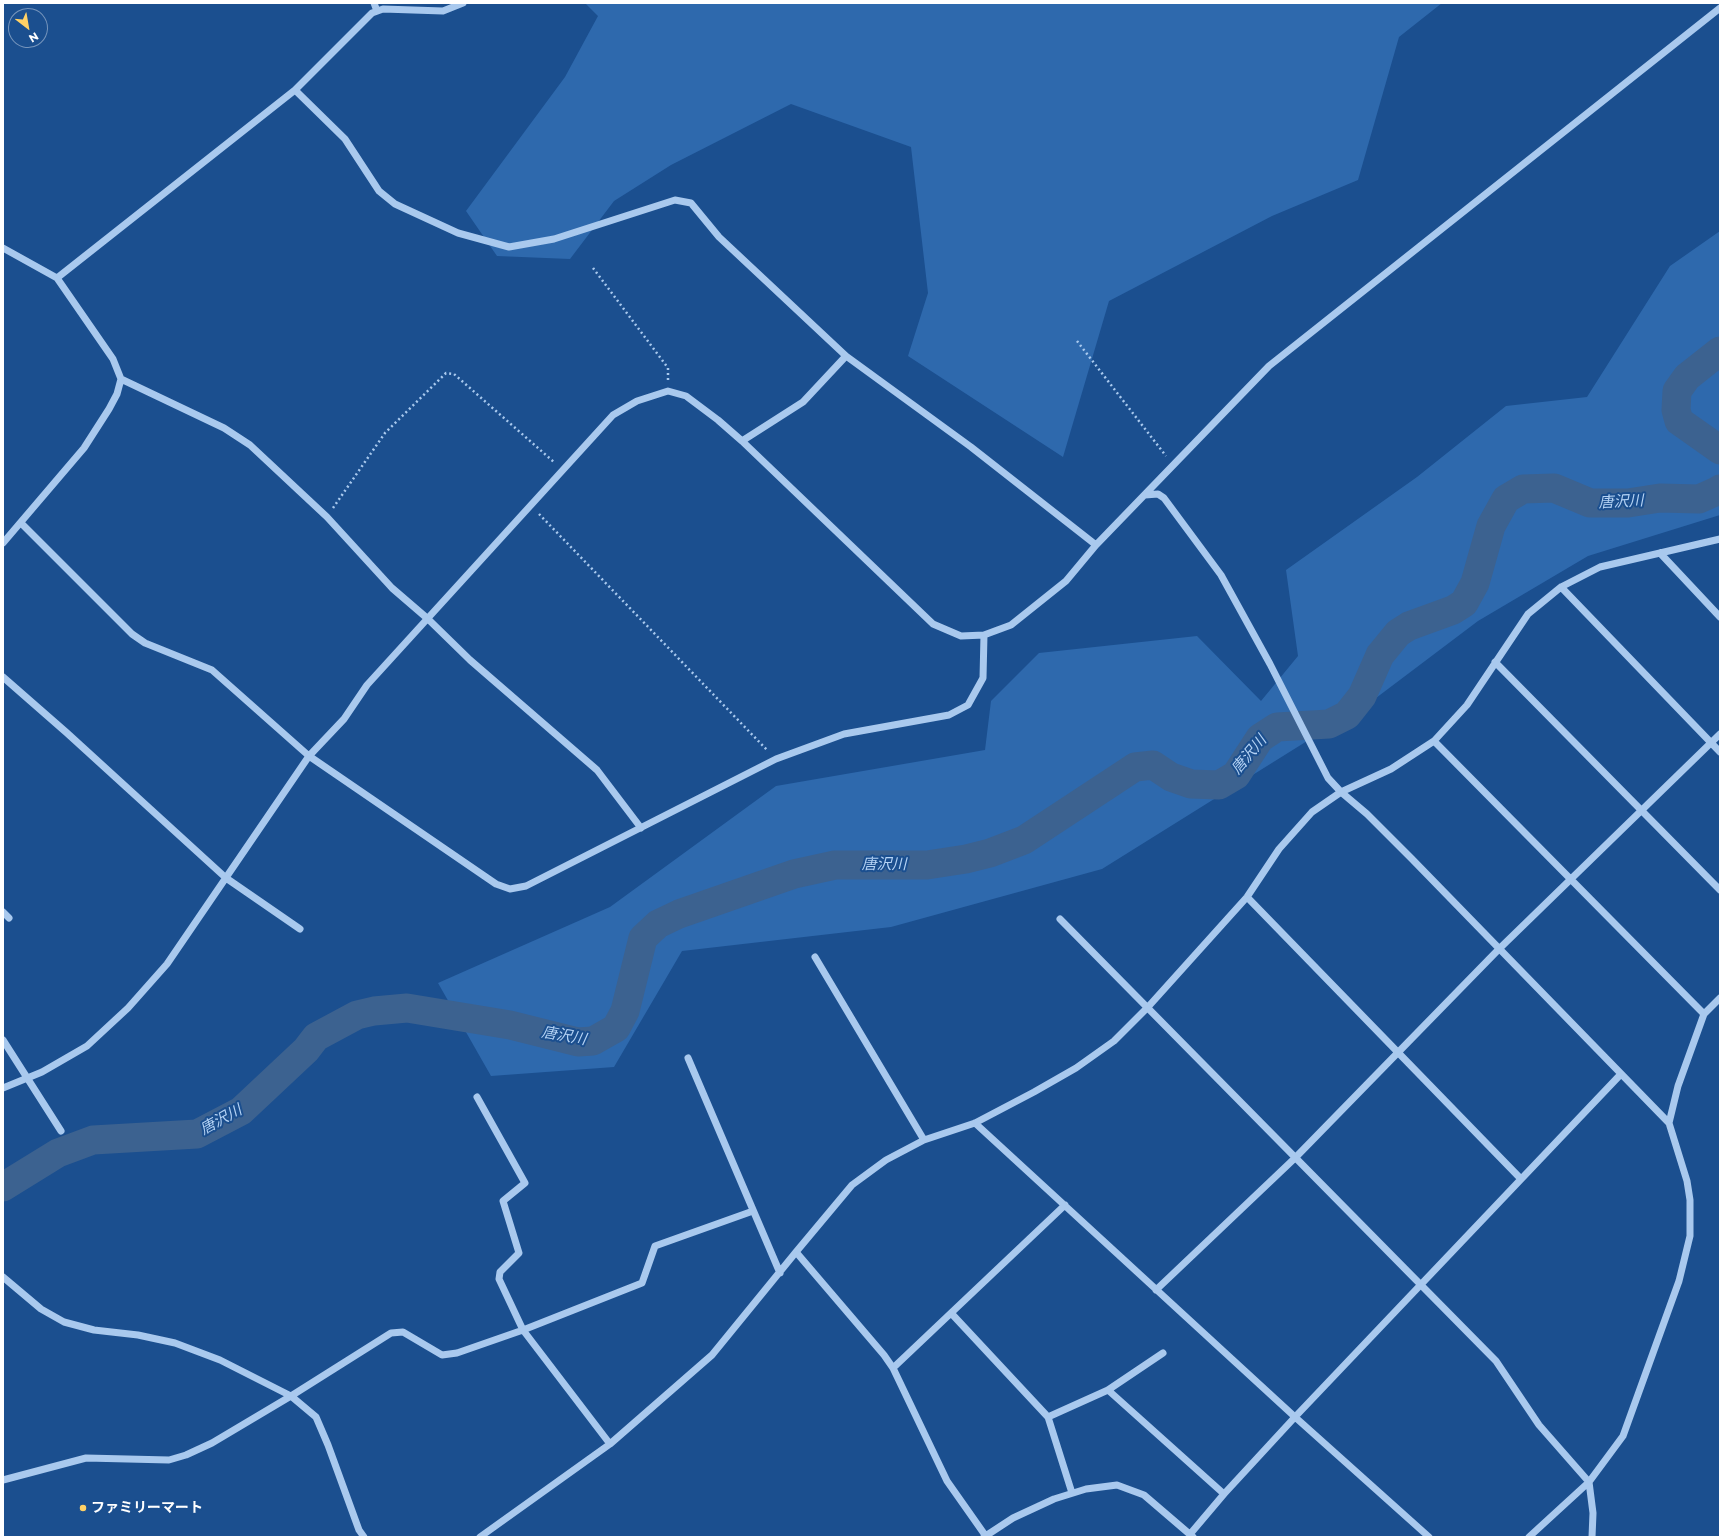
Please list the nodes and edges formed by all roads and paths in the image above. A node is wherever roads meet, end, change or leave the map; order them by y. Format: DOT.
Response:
graph roads {
  1 [pos="374,3"];
  2 [pos="464,3"];
  3 [pos="1720,8"];
  4 [pos="377,11"];
  5 [pos="295,90"];
  6 [pos="3,248"];
  7 [pos="593,268"];
  8 [pos="57,278"];
  9 [pos="1077,341"];
  10 [pos="846,356"];
  11 [pos="121,379"];
  12 [pos="668,392"];
  13 [pos="742,441"];
  14 [pos="1173,464"];
  15 [pos="563,470"];
  16 [pos="1145,495"];
  17 [pos="531,505"];
  18 [pos="327,517"];
  19 [pos="21,523"];
  20 [pos="1720,539"];
  21 [pos="3,543"];
  22 [pos="1096,545"];
  23 [pos="1660,553"];
  24 [pos="1562,587"];
  25 [pos="1720,617"];
  26 [pos="428,619"];
  27 [pos="984,635"];
  28 [pos="1495,662"];
  29 [pos="3,677"];
  30 [pos="1720,734"];
  31 [pos="1434,741"];
  32 [pos="1711,743"];
  33 [pos="1720,752"];
  34 [pos="309,756"];
  35 [pos="776,760"];
  36 [pos="1340,792"];
  37 [pos="1642,810"];
  38 [pos="641,828"];
  39 [pos="226,878"];
  40 [pos="1571,879"];
  41 [pos="1720,890"];
  42 [pos="1247,897"];
  43 [pos="3,912"];
  44 [pos="9,918"];
  45 [pos="1060,919"];
  46 [pos="300,929"];
  47 [pos="1499,949"];
  48 [pos="815,957"];
  49 [pos="1720,998"];
  50 [pos="1148,1007"];
  51 [pos="1704,1014"];
  52 [pos="3,1040"];
  53 [pos="1398,1053"];
  54 [pos="688,1058"];
  55 [pos="1621,1074"];
  56 [pos="26,1078"];
  57 [pos="3,1088"];
  58 [pos="477,1097"];
  59 [pos="975,1123"];
  60 [pos="1669,1123"];
  61 [pos="61,1131"];
  62 [pos="924,1140"];
  63 [pos="1295,1158"];
  64 [pos="1521,1179"];
  65 [pos="1065,1205"];
  66 [pos="753,1211"];
  67 [pos="796,1252"];
  68 [pos="780,1273"];
  69 [pos="3,1277"];
  70 [pos="1421,1284"];
  71 [pos="1156,1290"];
  72 [pos="951,1313"];
  73 [pos="523,1330"];
  74 [pos="1162,1353"];
  75 [pos="893,1368"];
  76 [pos="1108,1390"];
  77 [pos="291,1396"];
  78 [pos="1048,1417"];
  79 [pos="1295,1417"];
  80 [pos="610,1444"];
  81 [pos="3,1480"];
  82 [pos="1589,1482"];
  83 [pos="1072,1494"];
  84 [pos="1224,1494"];
  85 [pos="1192,1535"];
  86 [pos="984,1536"];
  87 [pos="364,1537"];
  88 [pos="480,1537"];
  89 [pos="1429,1537"];
  90 [pos="1529,1537"];
  91 [pos="1592,1537"];
  1 -- 4 [label="street"];
  2 -- 4 [label="street"];
  3 -- 14 [label="street"];
  4 -- 5 [label="street"];
  5 -- 8 [label="street"];
  5 -- 10 [label="street"];
  6 -- 8 [label="street"];
  7 -- 12 [label="path"];
  8 -- 11 [label="street"];
  9 -- 14 [label="path"];
  10 -- 13 [label="street"];
  10 -- 22 [label="street"];
  11 -- 18 [label="street"];
  11 -- 19 [label="street"];
  12 -- 13 [label="street"];
  12 -- 15 [label="street"];
  13 -- 27 [label="street"];
  14 -- 16 [label="street"];
  15 -- 17 [label="street"];
  15 -- 18 [label="path"];
  16 -- 22 [label="street"];
  16 -- 36 [label="street"];
  17 -- 26 [label="street"];
  17 -- 35 [label="path"];
  18 -- 26 [label="street"];
  19 -- 21 [label="street"];
  19 -- 34 [label="street"];
  20 -- 23 [label="street"];
  22 -- 27 [label="street"];
  23 -- 24 [label="street"];
  23 -- 25 [label="street"];
  24 -- 28 [label="street"];
  24 -- 32 [label="street"];
  26 -- 34 [label="street"];
  26 -- 38 [label="street"];
  27 -- 35 [label="street"];
  28 -- 31 [label="street"];
  28 -- 37 [label="street"];
  29 -- 39 [label="street"];
  30 -- 32 [label="street"];
  31 -- 36 [label="street"];
  31 -- 40 [label="street"];
  32 -- 33 [label="street"];
  32 -- 37 [label="street"];
  34 -- 38 [label="street"];
  34 -- 39 [label="street"];
  35 -- 38 [label="street"];
  36 -- 42 [label="street"];
  36 -- 47 [label="street"];
  37 -- 40 [label="street"];
  37 -- 41 [label="street"];
  39 -- 46 [label="street"];
  39 -- 56 [label="street"];
  40 -- 47 [label="street"];
  40 -- 51 [label="street"];
  42 -- 50 [label="street"];
  42 -- 53 [label="street"];
  43 -- 44 [label="street"];
  45 -- 50 [label="street"];
  47 -- 53 [label="street"];
  47 -- 55 [label="street"];
  48 -- 62 [label="street"];
  49 -- 51 [label="street"];
  50 -- 59 [label="street"];
  50 -- 63 [label="street"];
  51 -- 60 [label="street"];
  52 -- 56 [label="street"];
  53 -- 63 [label="street"];
  53 -- 64 [label="street"];
  54 -- 66 [label="street"];
  55 -- 60 [label="street"];
  55 -- 64 [label="street"];
  56 -- 57 [label="street"];
  56 -- 61 [label="street"];
  58 -- 73 [label="street"];
  59 -- 62 [label="street"];
  59 -- 65 [label="street"];
  60 -- 82 [label="street"];
  62 -- 67 [label="street"];
  63 -- 70 [label="street"];
  63 -- 71 [label="street"];
  64 -- 70 [label="street"];
  65 -- 71 [label="street"];
  65 -- 72 [label="street"];
  66 -- 68 [label="street"];
  66 -- 73 [label="street"];
  67 -- 68 [label="street"];
  67 -- 75 [label="street"];
  68 -- 80 [label="street"];
  69 -- 77 [label="street"];
  70 -- 79 [label="street"];
  70 -- 82 [label="street"];
  71 -- 79 [label="street"];
  72 -- 75 [label="street"];
  72 -- 78 [label="street"];
  73 -- 77 [label="street"];
  73 -- 80 [label="street"];
  74 -- 76 [label="street"];
  75 -- 86 [label="street"];
  76 -- 78 [label="street"];
  76 -- 84 [label="street"];
  77 -- 81 [label="street"];
  77 -- 87 [label="street"];
  78 -- 83 [label="street"];
  79 -- 84 [label="street"];
  79 -- 89 [label="street"];
  80 -- 88 [label="street"];
  82 -- 90 [label="street"];
  82 -- 91 [label="street"];
  83 -- 85 [label="street"];
  83 -- 86 [label="street"];
  84 -- 85 [label="street"];
}
